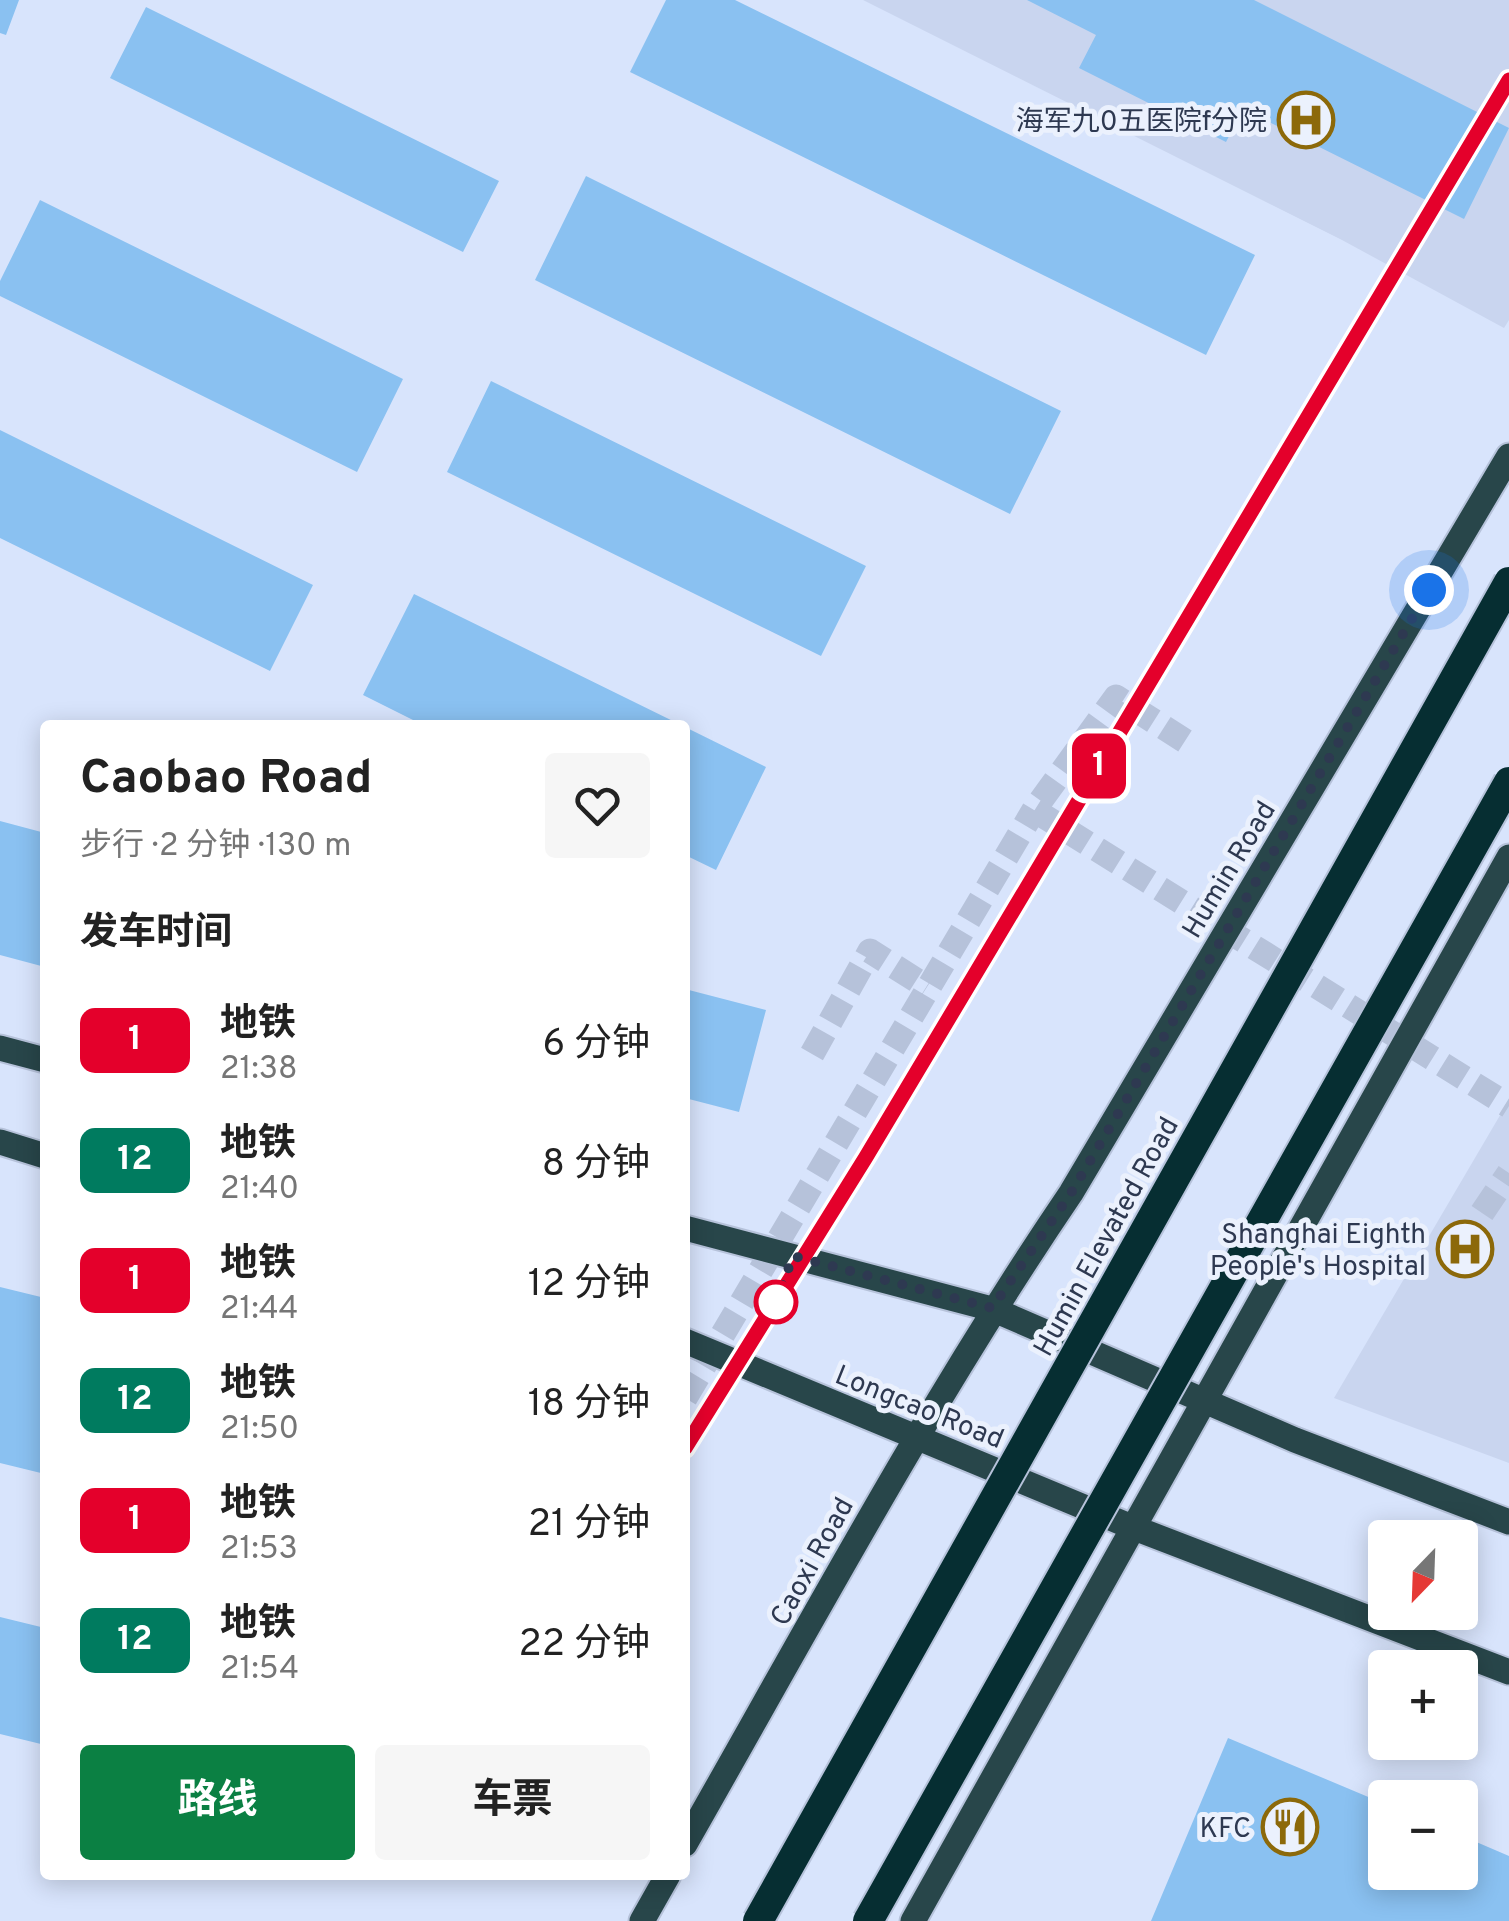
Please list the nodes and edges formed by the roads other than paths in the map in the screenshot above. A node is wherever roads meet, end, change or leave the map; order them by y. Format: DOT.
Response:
graph roads {
  1 [pos="1509,456"];
  2 [pos="1509,582"];
  3 [pos="1509,782"];
  4 [pos="1509,858"];
  5 [pos="0,1048"];
  6 [pos="40,1059"];
  7 [pos="0,1142"];
  8 [pos="40,1154"];
  9 [pos="690,1229"];
  10 [pos="992,1308"];
  11 [pos="690,1343"];
  12 [pos="1201,1401"];
  13 [pos="916,1436"];
  14 [pos="1509,1522"];
  15 [pos="1132,1527"];
  16 [pos="1509,1672"];
  17 [pos="690,1835"];
  18 [pos="665,1880"];
  19 [pos="642,1921"];
  20 [pos="758,1921"];
  21 [pos="868,1921"];
  22 [pos="914,1921"];
  1 -- 10 [label="main road, Humin Road"];
  2 -- 20 [label="highway, Humin Elevated Road, bridge"];
  3 -- 21 [label="highway, bridge"];
  4 -- 12 [label="main road"];
  5 -- 6 [label="main road"];
  7 -- 8 [label="main road"];
  9 -- 10 [label="main road"];
  10 -- 12 [label="main road"];
  10 -- 13 [label="main road, Caoxi Road"];
  11 -- 13 [label="main road, Longcao Road"];
  12 -- 14 [label="main road"];
  12 -- 15 [label="main road"];
  13 -- 15 [label="main road, Longcao Road"];
  13 -- 17 [label="main road, Caoxi Road"];
  15 -- 16 [label="main road, Longcao Road"];
  15 -- 22 [label="main road"];
  18 -- 19 [label="main road"];
}
